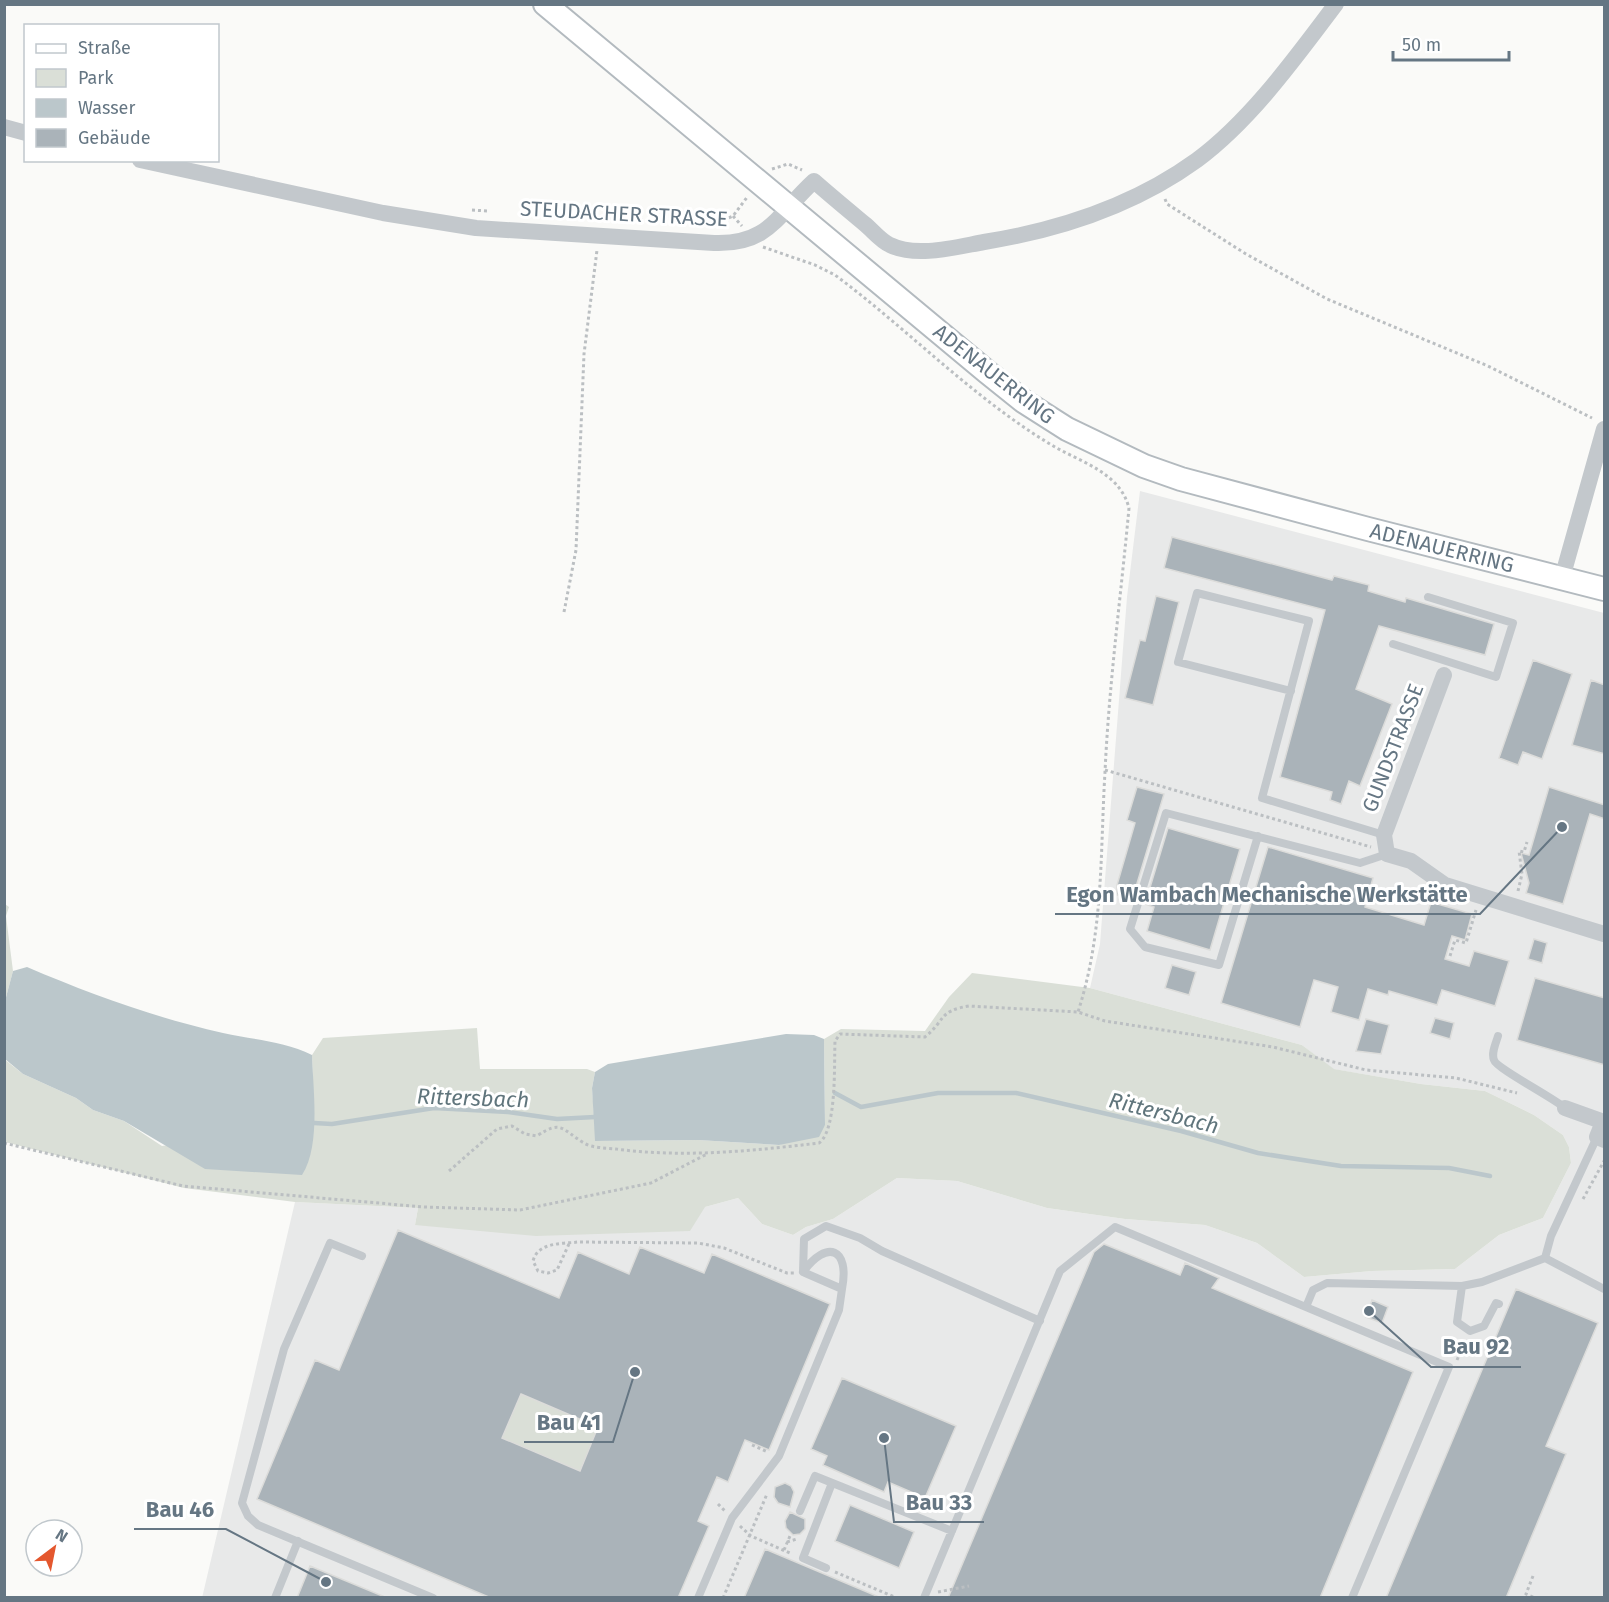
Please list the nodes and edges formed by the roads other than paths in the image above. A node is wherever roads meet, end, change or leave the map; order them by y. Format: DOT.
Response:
graph roads {
  1 [pos="545,4"];
  2 [pos="1336,4"];
  3 [pos="4,127"];
  4 [pos="24,132"];
  5 [pos="149,162"];
  6 [pos="789,205"];
  7 [pos="1599,424"];
  8 [pos="1562,578"];
  9 [pos="1605,589"];
  10 [pos="1428,597"];
  11 [pos="1393,644"];
  12 [pos="1447,668"];
  13 [pos="1291,691"];
  14 [pos="1384,835"];
  15 [pos="1258,836"];
  16 [pos="1387,854"];
  17 [pos="1605,934"];
  18 [pos="1498,1036"];
  19 [pos="1565,1108"];
  20 [pos="1602,1130"];
  21 [pos="362,1256"];
  22 [pos="1545,1258"];
  23 [pos="803,1272"];
  24 [pos="1462,1286"];
  25 [pos="842,1289"];
  26 [pos="1605,1289"];
  27 [pos="1499,1304"];
  28 [pos="1306,1307"];
  29 [pos="1040,1321"];
  30 [pos="832,1483"];
  31 [pos="800,1511"];
  32 [pos="952,1531"];
  33 [pos="298,1541"];
  34 [pos="826,1568"];
  35 [pos="925,1596"];
  36 [pos="275,1598"];
  37 [pos="434,1598"];
  38 [pos="698,1598"];
  39 [pos="1352,1598"];
  1 -- 6 [label="main road, ADENAUERRING"];
  2 -- 6 [label="street, STEUDACHER STRASSE"];
  3 -- 4 [label="street"];
  5 -- 6 [label="street, STEUDACHER STRASSE"];
  6 -- 8 [label="main road, ADENAUERRING"];
  7 -- 8 [label="street"];
  8 -- 9 [label="main road, ADENAUERRING"];
  10 -- 12 [label="lane"];
  11 -- 12 [label="lane"];
  12 -- 14 [label="street, GUNDSTRASSE"];
  13 -- 13 [label="lane"];
  13 -- 14 [label="lane"];
  14 -- 16 [label="street, GUNDSTRASSE"];
  15 -- 15 [label="lane"];
  15 -- 16 [label="lane"];
  16 -- 17 [label="street"];
  18 -- 19 [label="lane"];
  19 -- 20 [label="street"];
  20 -- 22 [label="lane"];
  21 -- 33 [label="lane"];
  22 -- 24 [label="lane"];
  22 -- 26 [label="lane"];
  23 -- 25 [label="lane"];
  23 -- 25 [label="lane"];
  23 -- 29 [label="lane"];
  24 -- 27 [label="lane"];
  24 -- 28 [label="lane"];
  25 -- 38 [label="lane"];
  28 -- 29 [label="lane"];
  28 -- 39 [label="lane"];
  29 -- 32 [label="lane"];
  30 -- 31 [label="lane"];
  30 -- 32 [label="lane"];
  30 -- 34 [label="lane"];
  32 -- 35 [label="lane"];
  33 -- 36 [label="lane"];
  33 -- 37 [label="lane"];
}
